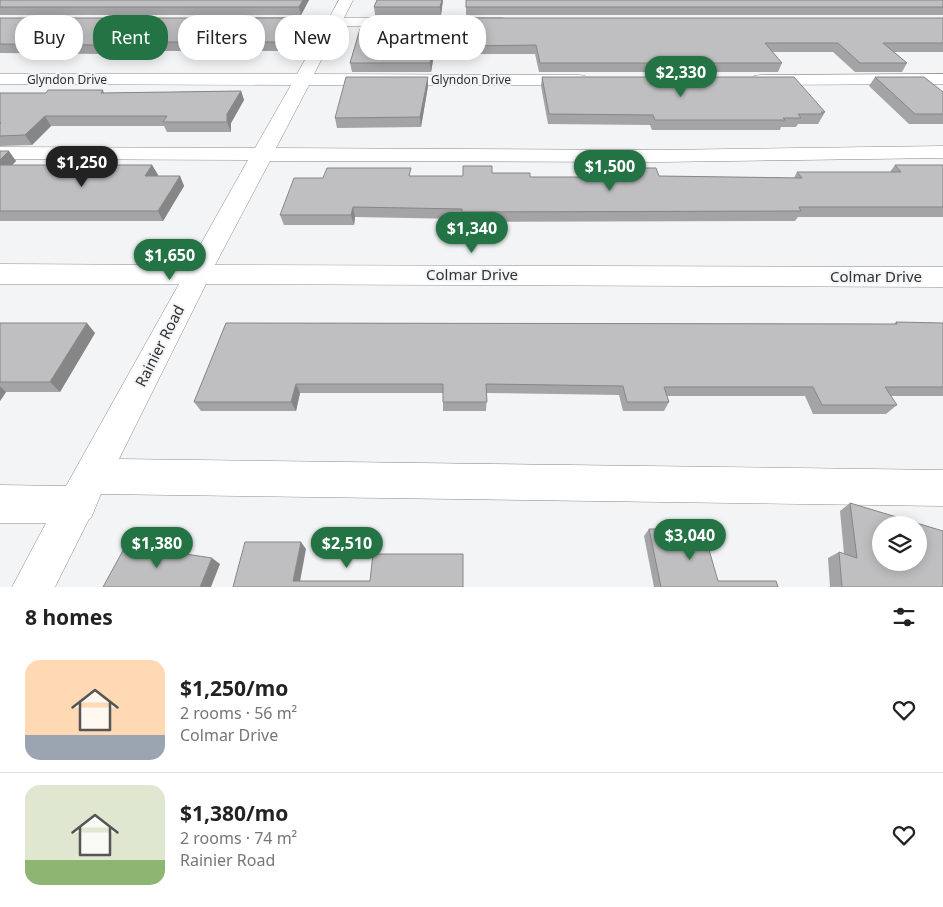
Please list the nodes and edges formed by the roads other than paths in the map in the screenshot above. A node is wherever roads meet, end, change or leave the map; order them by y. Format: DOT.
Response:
graph roads {
  1 [pos="341,11"];
  2 [pos="265,20"];
  3 [pos="517,22"];
  4 [pos="0,79"];
  5 [pos="943,79"];
  6 [pos="595,80"];
  7 [pos="744,80"];
  8 [pos="302,81"];
  9 [pos="943,152"];
  10 [pos="0,154"];
  11 [pos="262,156"];
  12 [pos="0,274"];
  13 [pos="198,274"];
  14 [pos="943,277"];
  15 [pos="943,488"];
  16 [pos="85,490"];
  17 [pos="0,504"];
  18 [pos="33,587"];
  1 -- 2 [label="street"];
  1 -- 3 [label="street"];
  1 -- 8 [label="street, Rainier Road"];
  4 -- 8 [label="street, Glyndon Drive"];
  5 -- 7 [label="street"];
  6 -- 8 [label="street, Glyndon Drive"];
  8 -- 11 [label="street, Rainier Road"];
  9 -- 11 [label="street"];
  10 -- 11 [label="street"];
  11 -- 13 [label="street, Rainier Road"];
  12 -- 13 [label="street, Colmar Drive"];
  13 -- 14 [label="street, Colmar Drive"];
  13 -- 16 [label="street, Rainier Road"];
  15 -- 16 [label="street"];
  16 -- 17 [label="street"];
  16 -- 18 [label="street, Rainier Road"];
}
